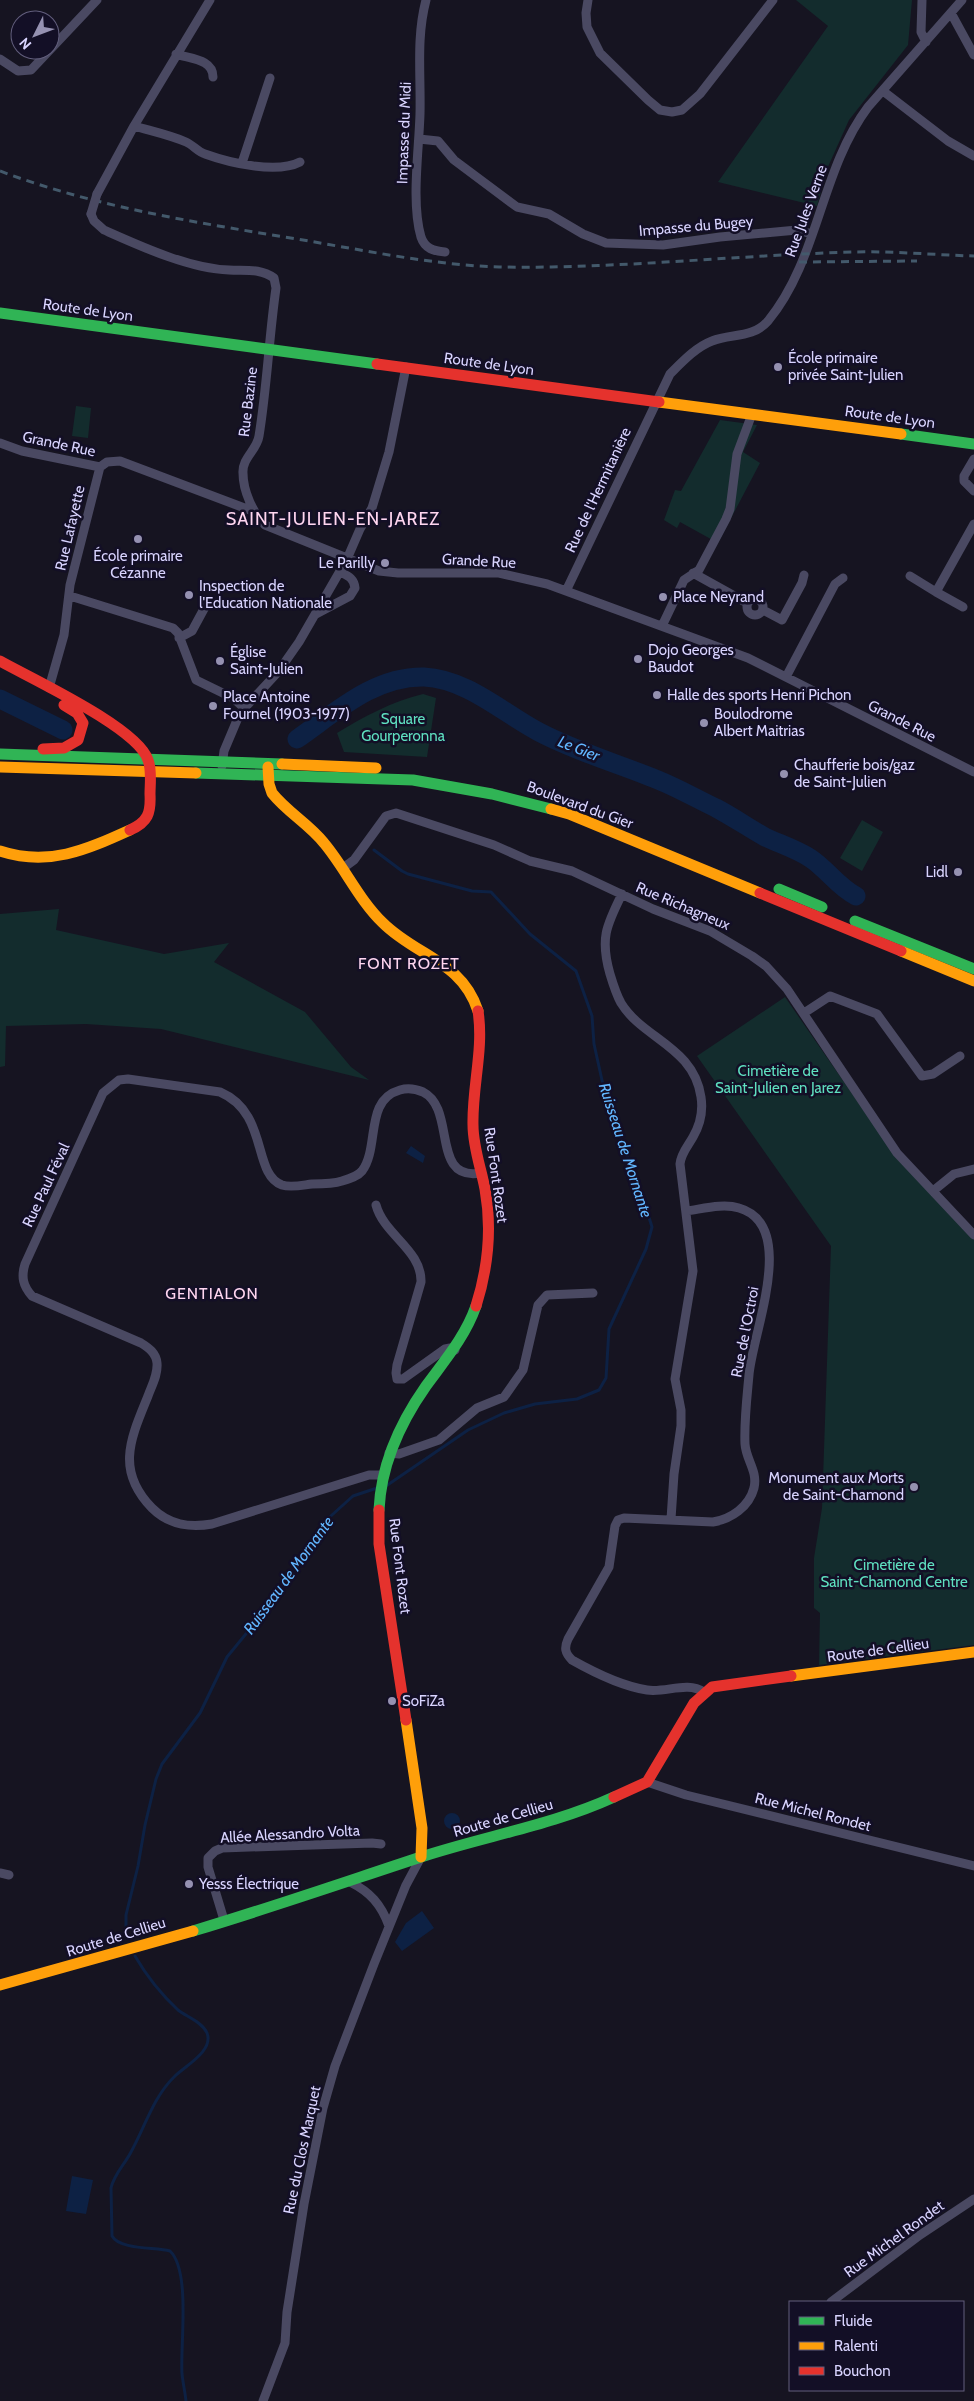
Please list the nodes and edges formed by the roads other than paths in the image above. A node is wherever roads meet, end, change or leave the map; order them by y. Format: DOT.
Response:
graph roads {
  1 [pos="96,0"];
  2 [pos="210,0"];
  3 [pos="426,0"];
  4 [pos="588,0"];
  5 [pos="773,0"];
  6 [pos="922,0"];
  7 [pos="962,0"];
  8 [pos="951,13"];
  9 [pos="926,42"];
  10 [pos="176,54"];
  11 [pos="974,55"];
  12 [pos="0,59"];
  13 [pos="213,77"];
  14 [pos="270,78"];
  15 [pos="883,91"];
  16 [pos="134,126"];
  17 [pos="419,139"];
  18 [pos="974,156"];
  19 [pos="300,162"];
  20 [pos="242,163"];
  21 [pos="812,234"];
  22 [pos="445,252"];
  23 [pos="0,313"];
  24 [pos="268,349"];
  25 [pos="406,368"];
  26 [pos="655,401"];
  27 [pos="752,414"];
  28 [pos="0,443"];
  29 [pos="974,444"];
  30 [pos="974,459"];
  31 [pos="100,466"];
  32 [pos="974,491"];
  33 [pos="255,512"];
  34 [pos="974,524"];
  35 [pos="347,559"];
  36 [pos="340,572"];
  37 [pos="693,573"];
  38 [pos="804,575"];
  39 [pos="910,576"];
  40 [pos="844,578"];
  41 [pos="566,591"];
  42 [pos="936,592"];
  43 [pos="70,596"];
  44 [pos="205,607"];
  45 [pos="964,607"];
  46 [pos="316,615"];
  47 [pos="662,626"];
  48 [pos="180,638"];
  49 [pos="0,661"];
  50 [pos="0,670"];
  51 [pos="786,677"];
  52 [pos="20,681"];
  53 [pos="49,688"];
  54 [pos="244,708"];
  55 [pos="0,750"];
  56 [pos="0,754"];
  57 [pos="222,762"];
  58 [pos="149,766"];
  59 [pos="0,768"];
  60 [pos="268,770"];
  61 [pos="974,772"];
  62 [pos="222,774"];
  63 [pos="0,851"];
  64 [pos="343,868"];
  65 [pos="622,894"];
  66 [pos="974,969"];
  67 [pos="974,981"];
  68 [pos="804,1013"];
  69 [pos="960,1056"];
  70 [pos="974,1169"];
  71 [pos="481,1173"];
  72 [pos="933,1191"];
  73 [pos="376,1205"];
  74 [pos="686,1211"];
  75 [pos="974,1235"];
  76 [pos="593,1293"];
  77 [pos="454,1350"];
  78 [pos="389,1454"];
  79 [pos="383,1478"];
  80 [pos="671,1520"];
  81 [pos="974,1652"];
  82 [pos="704,1692"];
  83 [pos="646,1782"];
  84 [pos="381,1844"];
  85 [pos="421,1857"];
  86 [pos="974,1866"];
  87 [pos="350,1882"];
  88 [pos="224,1920"];
  89 [pos="389,1926"];
  90 [pos="0,1985"];
  91 [pos="974,2199"];
  92 [pos="832,2301"];
  93 [pos="263,2401"];
  1 -- 12 [label="street"];
  2 -- 10 [label="street"];
  3 -- 17 [label="street, Impasse du Midi"];
  4 -- 5 [label="street"];
  6 -- 9 [label="street"];
  7 -- 8 [label="street, Rue Jules Verne"];
  8 -- 9 [label="street, Rue Jules Verne"];
  8 -- 11 [label="street"];
  9 -- 15 [label="street, Rue Jules Verne"];
  10 -- 13 [label="street"];
  10 -- 16 [label="street"];
  14 -- 20 [label="street"];
  15 -- 18 [label="street"];
  15 -- 21 [label="street, Rue Jules Verne"];
  16 -- 20 [label="street"];
  16 -- 24 [label="street, Rue Bazine, bridge"];
  17 -- 21 [label="street, Impasse du Bugey"];
  17 -- 22 [label="street, Impasse du Midi"];
  19 -- 20 [label="street"];
  21 -- 26 [label="street, Rue Jules Verne"];
  23 -- 24 [label="main road, Route de Lyon"];
  24 -- 25 [label="main road, Route de Lyon"];
  24 -- 33 [label="street, Rue Bazine"];
  25 -- 26 [label="main road, Route de Lyon"];
  25 -- 35 [label="street"];
  26 -- 27 [label="main road, Route de Lyon"];
  26 -- 41 [label="street, Rue de l'Hermitanière"];
  27 -- 29 [label="main road, Route de Lyon"];
  27 -- 37 [label="street"];
  28 -- 31 [label="street, Grande Rue"];
  30 -- 32 [label="street"];
  31 -- 33 [label="street, Grande Rue"];
  31 -- 43 [label="street, Rue Lafayette"];
  33 -- 35 [label="street, Grande Rue"];
  34 -- 42 [label="street"];
  35 -- 36 [label="street"];
  35 -- 41 [label="street, Grande Rue"];
  36 -- 46 [label="street"];
  36 -- 46 [label="street"];
  37 -- 38 [label="street"];
  37 -- 47 [label="street"];
  39 -- 42 [label="street"];
  40 -- 51 [label="street"];
  41 -- 47 [label="street, Grande Rue"];
  42 -- 45 [label="street"];
  43 -- 48 [label="street"];
  43 -- 53 [label="street, Rue Lafayette"];
  44 -- 48 [label="street"];
  46 -- 54 [label="street"];
  47 -- 51 [label="street, Grande Rue"];
  48 -- 54 [label="street"];
  49 -- 53 [label="main road"];
  50 -- 52 [label="main road"];
  51 -- 61 [label="street, Grande Rue"];
  52 -- 53 [label="main road"];
  52 -- 55 [label="main road"];
  53 -- 58 [label="main road"];
  54 -- 57 [label="street"];
  56 -- 58 [label="main road"];
  57 -- 58 [label="main road, Boulevard du Gier"];
  57 -- 60 [label="main road, Boulevard du Gier"];
  57 -- 62 [label="street"];
  58 -- 59 [label="main road"];
  58 -- 62 [label="main road, Boulevard du Gier"];
  58 -- 63 [label="main road"];
  60 -- 62 [label="main road, Boulevard du Gier"];
  60 -- 64 [label="main road, Rue Font Rozet"];
  60 -- 66 [label="main road, Boulevard du Gier"];
  60 -- 67 [label="main road, Boulevard du Gier"];
  64 -- 65 [label="street, Rue Richagneux"];
  64 -- 71 [label="main road, Rue Font Rozet"];
  65 -- 68 [label="street, Rue Richagneux"];
  65 -- 74 [label="street"];
  68 -- 69 [label="street"];
  68 -- 72 [label="street, Rue Richagneux"];
  70 -- 72 [label="street"];
  71 -- 77 [label="main road, Rue Font Rozet"];
  71 -- 79 [label="street, Rue Paul Féval"];
  72 -- 75 [label="street, Rue Richagneux"];
  73 -- 77 [label="street"];
  74 -- 80 [label="street"];
  74 -- 80 [label="street, Rue de l'Octroi"];
  76 -- 78 [label="street"];
  77 -- 78 [label="main road, Rue Font Rozet"];
  78 -- 79 [label="main road, Rue Font Rozet"];
  79 -- 85 [label="main road, Rue Font Rozet"];
  80 -- 82 [label="street, Rue de l'Octroi"];
  81 -- 82 [label="main road, Route de Cellieu"];
  82 -- 83 [label="main road"];
  83 -- 85 [label="main road, Route de Cellieu"];
  83 -- 86 [label="street, Rue Michel Rondet"];
  84 -- 88 [label="street, Allée Alessandro Volta"];
  85 -- 87 [label="main road, Route de Cellieu"];
  85 -- 89 [label="street, Rue du Clos Marquet"];
  87 -- 88 [label="main road, Route de Cellieu"];
  87 -- 89 [label="street"];
  88 -- 90 [label="main road, Route de Cellieu"];
  89 -- 93 [label="street, Rue du Clos Marquet"];
  91 -- 92 [label="street, Rue Michel Rondet"];
}
